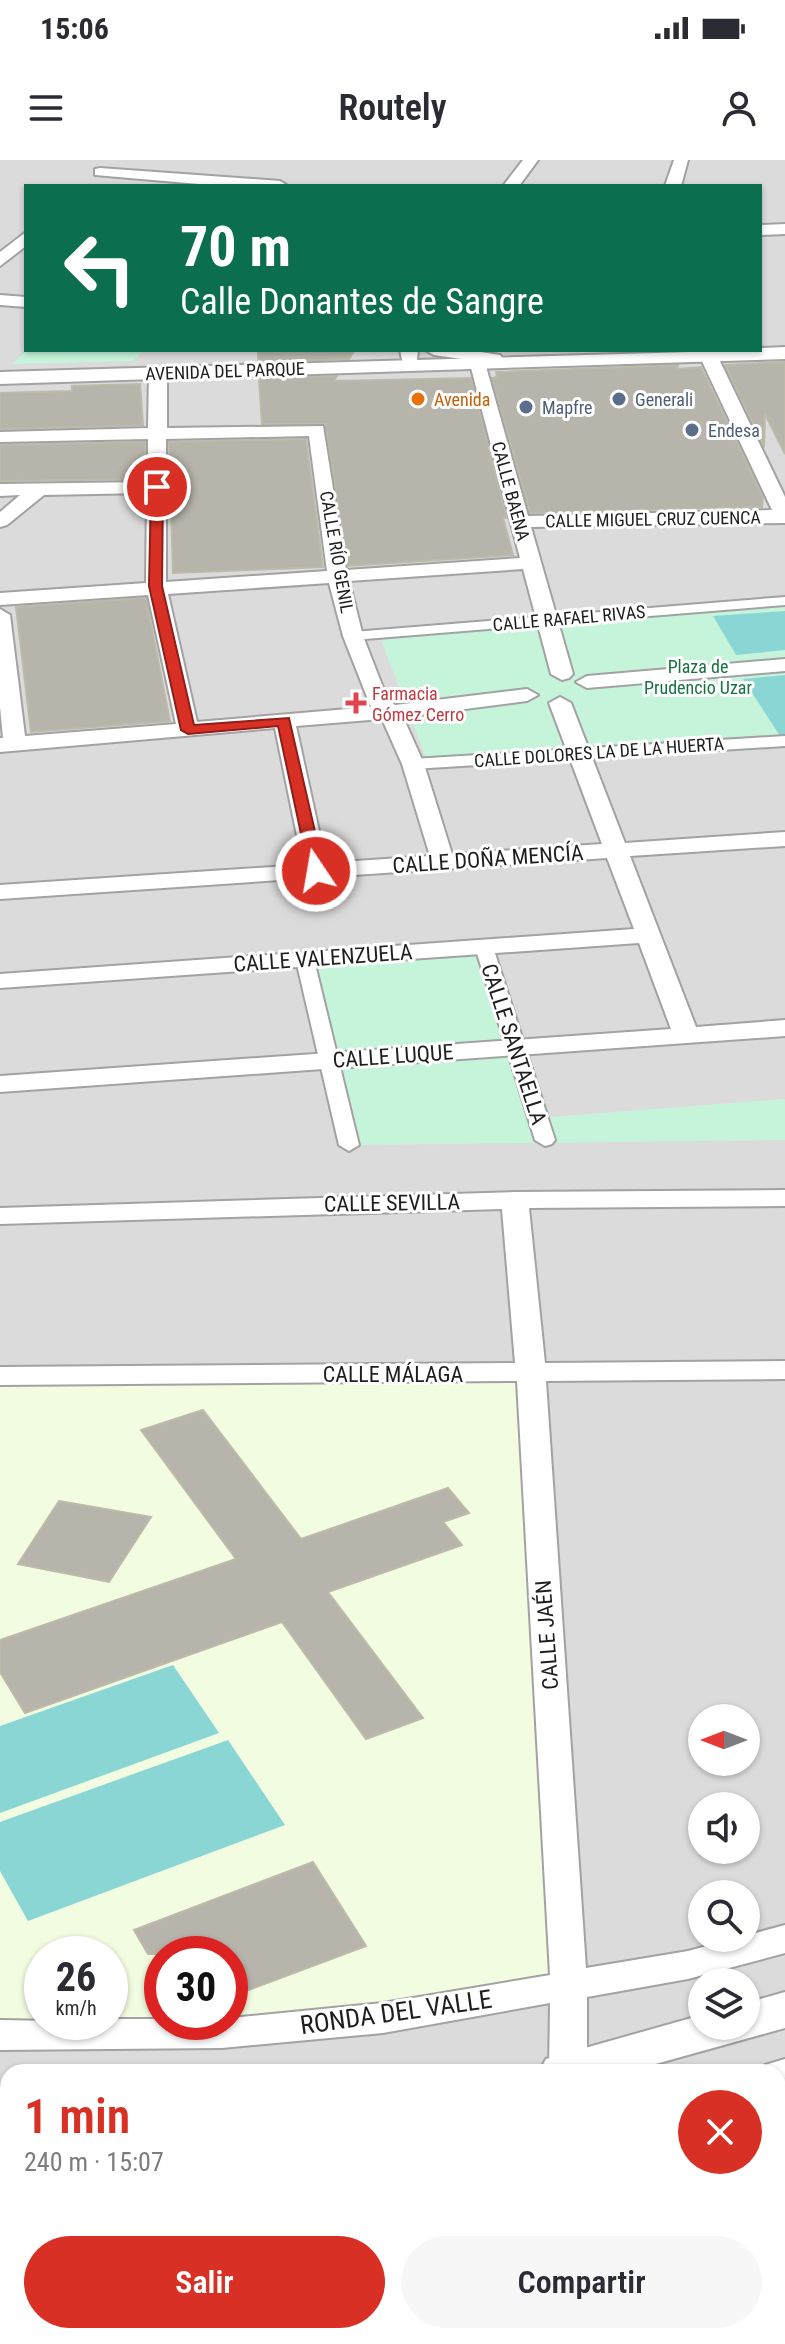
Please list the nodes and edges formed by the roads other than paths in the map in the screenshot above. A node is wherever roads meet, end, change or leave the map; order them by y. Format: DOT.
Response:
graph roads {
  1 [pos="118,160"];
  2 [pos="531,160"];
  3 [pos="681,160"];
  4 [pos="100,172"];
  5 [pos="86,184"];
  6 [pos="254,184"];
  7 [pos="513,184"];
  8 [pos="674,184"];
  9 [pos="785,229"];
  10 [pos="762,230"];
  11 [pos="24,239"];
  12 [pos="0,261"];
  13 [pos="0,300"];
  14 [pos="24,302"];
  15 [pos="448,352"];
  16 [pos="785,353"];
  17 [pos="612,354"];
  18 [pos="708,355"];
  19 [pos="409,357"];
  20 [pos="510,361"];
  21 [pos="476,362"];
  22 [pos="158,373"];
  23 [pos="0,378"];
  24 [pos="158,433"];
  25 [pos="0,437"];
  26 [pos="157,487"];
  27 [pos="40,489"];
  28 [pos="0,490"];
  29 [pos="785,517"];
  30 [pos="0,521"];
  31 [pos="520,522"];
  32 [pos="531,563"];
  33 [pos="337,574"];
  34 [pos="156,586"];
  35 [pos="0,599"];
  36 [pos="785,601"];
  37 [pos="0,615"];
  38 [pos="549,619"];
  39 [pos="353,636"];
  40 [pos="785,665"];
  41 [pos="541,680"];
  42 [pos="587,682"];
  43 [pos="560,703"];
  44 [pos="390,712"];
  45 [pos="284,721"];
  46 [pos="188,730"];
  47 [pos="785,741"];
  48 [pos="8,745"];
  49 [pos="579,753"];
  50 [pos="413,764"];
  51 [pos="785,839"];
  52 [pos="617,851"];
  53 [pos="443,862"];
  54 [pos="316,871"];
  55 [pos="0,892"];
  56 [pos="646,935"];
  57 [pos="484,947"];
  58 [pos="305,960"];
  59 [pos="0,981"];
  60 [pos="785,1028"];
  61 [pos="686,1035"];
  62 [pos="516,1047"];
  63 [pos="329,1061"];
  64 [pos="0,1084"];
  65 [pos="545,1140"];
  66 [pos="349,1145"];
  67 [pos="785,1198"];
  68 [pos="515,1200"];
  69 [pos="0,1216"];
  70 [pos="785,1370"];
  71 [pos="531,1373"];
  72 [pos="0,1376"];
  73 [pos="785,1939"];
  74 [pos="569,1987"];
  75 [pos="785,2010"];
  76 [pos="760,2017"];
  77 [pos="0,2035"];
  78 [pos="688,2037"];
  79 [pos="566,2064"];
  80 [pos="594,2064"];
  1 -- 4 [label="street"];
  2 -- 7 [label="street"];
  3 -- 8 [label="street"];
  4 -- 5 [label="street"];
  4 -- 6 [label="street"];
  9 -- 10 [label="street"];
  11 -- 12 [label="street"];
  13 -- 14 [label="street"];
  15 -- 20 [label="street"];
  16 -- 18 [label="street, AVENIDA DEL PARQUE"];
  17 -- 18 [label="street, AVENIDA DEL PARQUE"];
  17 -- 20 [label="street, AVENIDA DEL PARQUE"];
  18 -- 29 [label="street"];
  19 -- 21 [label="street, AVENIDA DEL PARQUE"];
  19 -- 22 [label="street, AVENIDA DEL PARQUE"];
  20 -- 21 [label="street, AVENIDA DEL PARQUE"];
  21 -- 31 [label="street, CALLE BAENA"];
  22 -- 23 [label="street, AVENIDA DEL PARQUE"];
  22 -- 24 [label="street"];
  24 -- 25 [label="street"];
  24 -- 26 [label="street"];
  24 -- 33 [label="street, CALLE RÍO GENIL"];
  26 -- 27 [label="street"];
  26 -- 34 [label="street"];
  27 -- 28 [label="street"];
  27 -- 30 [label="street"];
  29 -- 31 [label="street, CALLE MIGUEL CRUZ CUENCA"];
  31 -- 32 [label="street, CALLE BAENA"];
  32 -- 33 [label="street"];
  32 -- 38 [label="street, CALLE BAENA"];
  33 -- 34 [label="street"];
  33 -- 39 [label="street, CALLE RÍO GENIL"];
  34 -- 35 [label="street"];
  34 -- 46 [label="street"];
  36 -- 38 [label="street, CALLE RAFAEL RIVAS"];
  37 -- 48 [label="street"];
  38 -- 39 [label="street, CALLE RAFAEL RIVAS"];
  38 -- 41 [label="street, CALLE BAENA"];
  39 -- 44 [label="street, CALLE RÍO GENIL"];
  40 -- 42 [label="street"];
  41 -- 42 [label="street"];
  41 -- 43 [label="street"];
  41 -- 44 [label="street"];
  42 -- 43 [label="street"];
  43 -- 49 [label="street"];
  44 -- 45 [label="street"];
  44 -- 50 [label="street, CALLE RÍO GENIL"];
  45 -- 46 [label="street"];
  45 -- 54 [label="street"];
  46 -- 48 [label="street"];
  47 -- 49 [label="street, CALLE DOLORES LA DE LA HUERTA"];
  49 -- 50 [label="street, CALLE DOLORES LA DE LA HUERTA"];
  49 -- 52 [label="street"];
  50 -- 53 [label="street, CALLE RÍO GENIL"];
  51 -- 52 [label="street, CALLE DOÑA MENCÍA"];
  52 -- 53 [label="street, CALLE DOÑA MENCÍA"];
  52 -- 56 [label="street"];
  53 -- 54 [label="street, CALLE DOÑA MENCÍA"];
  54 -- 55 [label="street, CALLE DOÑA MENCÍA"];
  56 -- 57 [label="street, CALLE VALENZUELA"];
  56 -- 61 [label="street"];
  57 -- 58 [label="street, CALLE VALENZUELA"];
  57 -- 62 [label="street, CALLE SANTAELLA"];
  58 -- 59 [label="street, CALLE VALENZUELA"];
  58 -- 63 [label="street"];
  60 -- 61 [label="street, CALLE LUQUE"];
  61 -- 62 [label="street, CALLE LUQUE"];
  62 -- 63 [label="street, CALLE LUQUE"];
  62 -- 65 [label="street, CALLE SANTAELLA"];
  63 -- 64 [label="street, CALLE LUQUE"];
  63 -- 66 [label="street"];
  67 -- 68 [label="street, CALLE SEVILLA"];
  68 -- 69 [label="street, CALLE SEVILLA"];
  68 -- 71 [label="street, CALLE JAÉN"];
  70 -- 71 [label="street, CALLE MÁLAGA"];
  71 -- 72 [label="street, CALLE MÁLAGA"];
  71 -- 74 [label="street, CALLE JAÉN"];
  73 -- 74 [label="street, RONDA DEL VALLE"];
  74 -- 77 [label="street, RONDA DEL VALLE"];
  74 -- 79 [label="street, CALLE JAÉN"];
  75 -- 76 [label="street"];
  78 -- 80 [label="street"];
}
